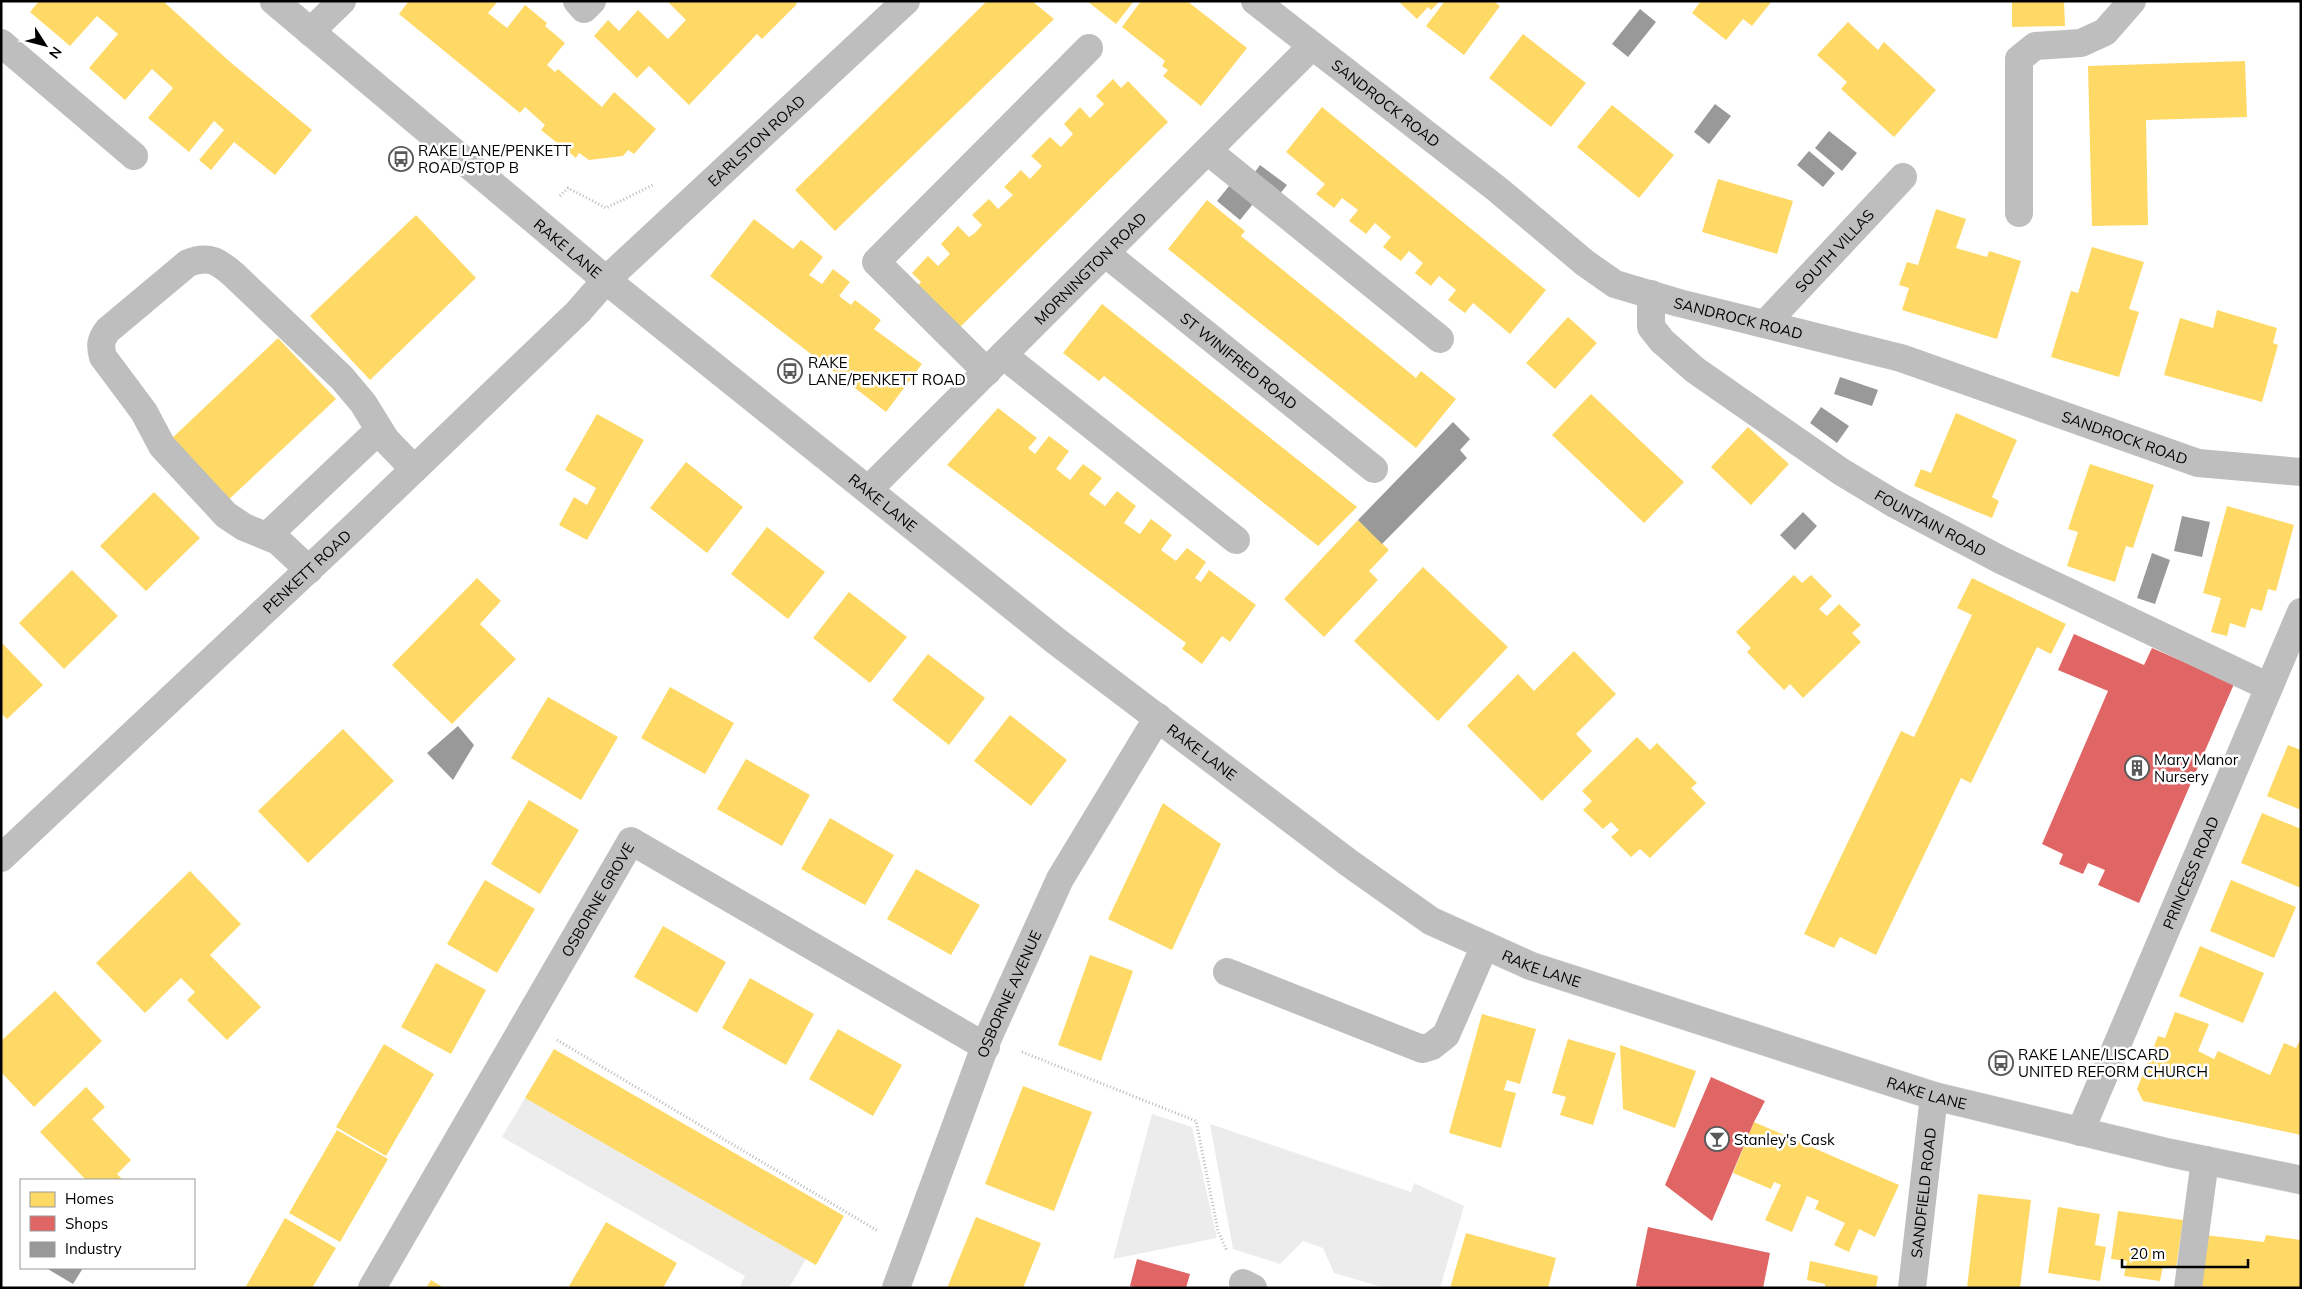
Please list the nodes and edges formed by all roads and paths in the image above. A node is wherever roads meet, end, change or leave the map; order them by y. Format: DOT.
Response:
graph roads {
  1 [pos="274,1"];
  2 [pos="342,1"];
  3 [pos="577,1"];
  4 [pos="592,1"];
  5 [pos="906,1"];
  6 [pos="1255,1"];
  7 [pos="2132,1"];
  8 [pos="310,32"];
  9 [pos="1,43"];
  10 [pos="1312,46"];
  11 [pos="1089,48"];
  12 [pos="1208,151"];
  13 [pos="134,156"];
  14 [pos="1903,177"];
  15 [pos="2019,213"];
  16 [pos="1105,253"];
  17 [pos="606,280"];
  18 [pos="1652,294"];
  19 [pos="1765,324"];
  20 [pos="1440,339"];
  21 [pos="995,364"];
  22 [pos="379,430"];
  23 [pos="414,469"];
  24 [pos="1374,469"];
  25 [pos="2301,472"];
  26 [pos="868,490"];
  27 [pos="267,536"];
  28 [pos="1236,540"];
  29 [pos="309,570"];
  30 [pos="2301,612"];
  31 [pos="2269,687"];
  32 [pos="1158,717"];
  33 [pos="1,858"];
  34 [pos="1485,945"];
  35 [pos="1227,972"];
  36 [pos="527,1022"];
  37 [pos="987,1042"];
  38 [pos="1934,1096"];
  39 [pos="2080,1132"];
  40 [pos="2205,1160"];
  41 [pos="2301,1180"];
  42 [pos="910,1250"];
  43 [pos="1248,1286"];
  44 [pos="372,1288"];
  45 [pos="896,1288"];
  46 [pos="1912,1288"];
  47 [pos="2188,1288"];
  1 -- 8 [label="street, RAKE LANE"];
  2 -- 8 [label="street"];
  3 -- 4 [label="street"];
  5 -- 17 [label="street, EARLSTON ROAD"];
  6 -- 10 [label="street, SANDROCK ROAD"];
  7 -- 15 [label="street"];
  8 -- 17 [label="street, RAKE LANE"];
  9 -- 13 [label="street"];
  10 -- 12 [label="street, MORNINGTON ROAD"];
  10 -- 18 [label="street, SANDROCK ROAD"];
  11 -- 21 [label="street"];
  12 -- 16 [label="street, MORNINGTON ROAD"];
  12 -- 20 [label="street"];
  14 -- 19 [label="street, SOUTH VILLAS"];
  16 -- 21 [label="street, MORNINGTON ROAD"];
  16 -- 24 [label="street, ST WINIFRED ROAD"];
  17 -- 23 [label="street, PENKETT ROAD"];
  17 -- 26 [label="street, RAKE LANE"];
  18 -- 19 [label="street, SANDROCK ROAD"];
  18 -- 31 [label="street, FOUNTAIN ROAD"];
  19 -- 25 [label="street, SANDROCK ROAD"];
  21 -- 26 [label="street, MORNINGTON ROAD"];
  21 -- 28 [label="street"];
  22 -- 23 [label="street"];
  22 -- 27 [label="street"];
  22 -- 27 [label="street"];
  23 -- 29 [label="street, PENKETT ROAD"];
  26 -- 32 [label="street, RAKE LANE"];
  27 -- 29 [label="street"];
  29 -- 33 [label="street, PENKETT ROAD"];
  30 -- 31 [label="street, PRINCESS ROAD"];
  31 -- 39 [label="street, PRINCESS ROAD"];
  32 -- 34 [label="street, RAKE LANE"];
  32 -- 37 [label="street, OSBORNE AVENUE"];
  34 -- 35 [label="street"];
  34 -- 38 [label="street, RAKE LANE"];
  36 -- 37 [label="street, OSBORNE GROVE"];
  36 -- 42 [label="path"];
  36 -- 44 [label="street, OSBORNE GROVE"];
  37 -- 42 [label="street, OSBORNE AVENUE"];
  37 -- 43 [label="path"];
  38 -- 39 [label="street, RAKE LANE"];
  38 -- 46 [label="street, SANDFIELD ROAD"];
  39 -- 40 [label="street, RAKE LANE"];
  40 -- 41 [label="street, RAKE LANE"];
  40 -- 47 [label="street"];
  42 -- 45 [label="street, OSBORNE AVENUE"];
}
